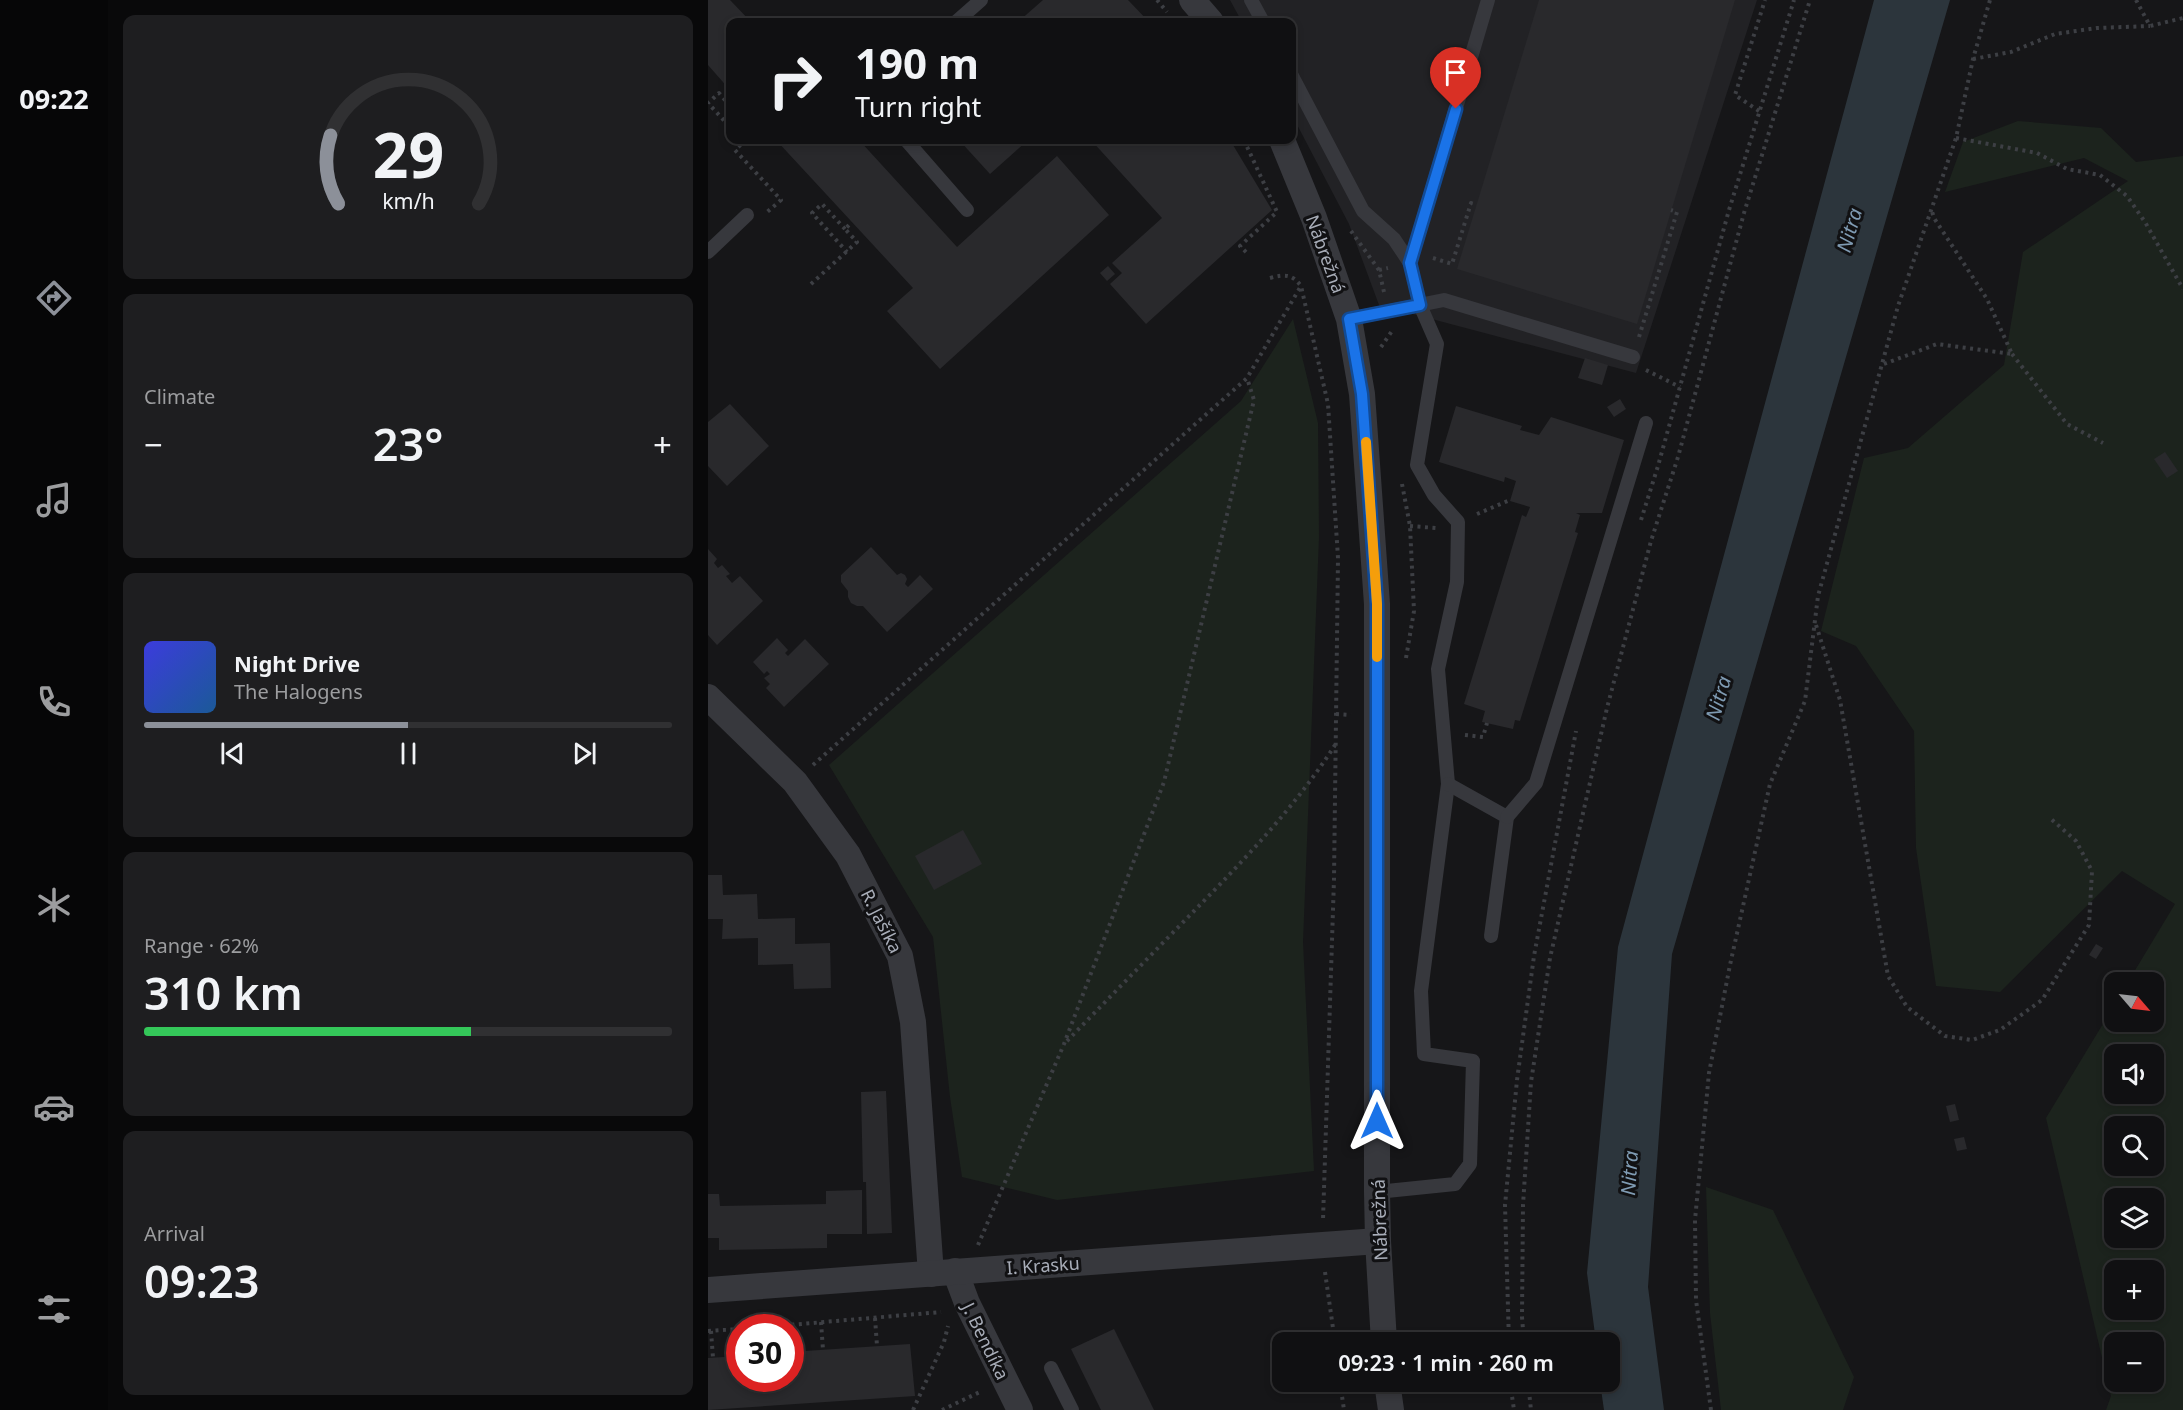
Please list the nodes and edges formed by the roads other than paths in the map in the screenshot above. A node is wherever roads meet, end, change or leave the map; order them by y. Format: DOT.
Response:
graph roads {
  1 [pos="981,0"];
  2 [pos="1191,0"];
  3 [pos="1215,0"];
  4 [pos="1251,0"];
  5 [pos="1488,0"];
  6 [pos="961,18"];
  7 [pos="1207,18"];
  8 [pos="1224,18"];
  9 [pos="1261,18"];
  10 [pos="1296,84"];
  11 [pos="910,144"];
  12 [pos="1284,144"];
  13 [pos="968,210"];
  14 [pos="747,215"];
  15 [pos="708,252"];
  16 [pos="1410,263"];
  17 [pos="1420,305"];
  18 [pos="1349,319"];
  19 [pos="1633,357"];
  20 [pos="1646,423"];
  21 [pos="712,709"];
  22 [pos="1448,783"];
  23 [pos="1507,817"];
  24 [pos="1491,936"];
  25 [pos="1377,1192"];
  26 [pos="1378,1241"];
  27 [pos="951,1272"];
  28 [pos="708,1290"];
  29 [pos="1383,1332"];
  30 [pos="1051,1368"];
  31 [pos="1388,1392"];
  32 [pos="1020,1410"];
  33 [pos="1072,1410"];
  34 [pos="1391,1410"];
  1 -- 6 [label="lane"];
  2 -- 7 [label="street"];
  3 -- 8 [label="street"];
  4 -- 9 [label="lane"];
  5 -- 16 [label="lane"];
  10 -- 16 [label="lane"];
  11 -- 13 [label="lane"];
  12 -- 18 [label="street, Nábrežná"];
  14 -- 15 [label="lane"];
  16 -- 17 [label="lane"];
  17 -- 18 [label="lane"];
  17 -- 19 [label="lane"];
  17 -- 22 [label="lane"];
  18 -- 25 [label="street, Nábrežná"];
  20 -- 23 [label="lane"];
  21 -- 27 [label="street, R. Jašíka"];
  22 -- 23 [label="lane"];
  22 -- 25 [label="lane"];
  23 -- 24 [label="lane"];
  25 -- 26 [label="street, Nábrežná"];
  26 -- 27 [label="street, I. Krasku"];
  26 -- 29 [label="street, Nábrežná"];
  27 -- 28 [label="street, I. Krasku"];
  27 -- 32 [label="street, J. Bendíka"];
  30 -- 33 [label="lane"];
  31 -- 34 [label="street"];
}
